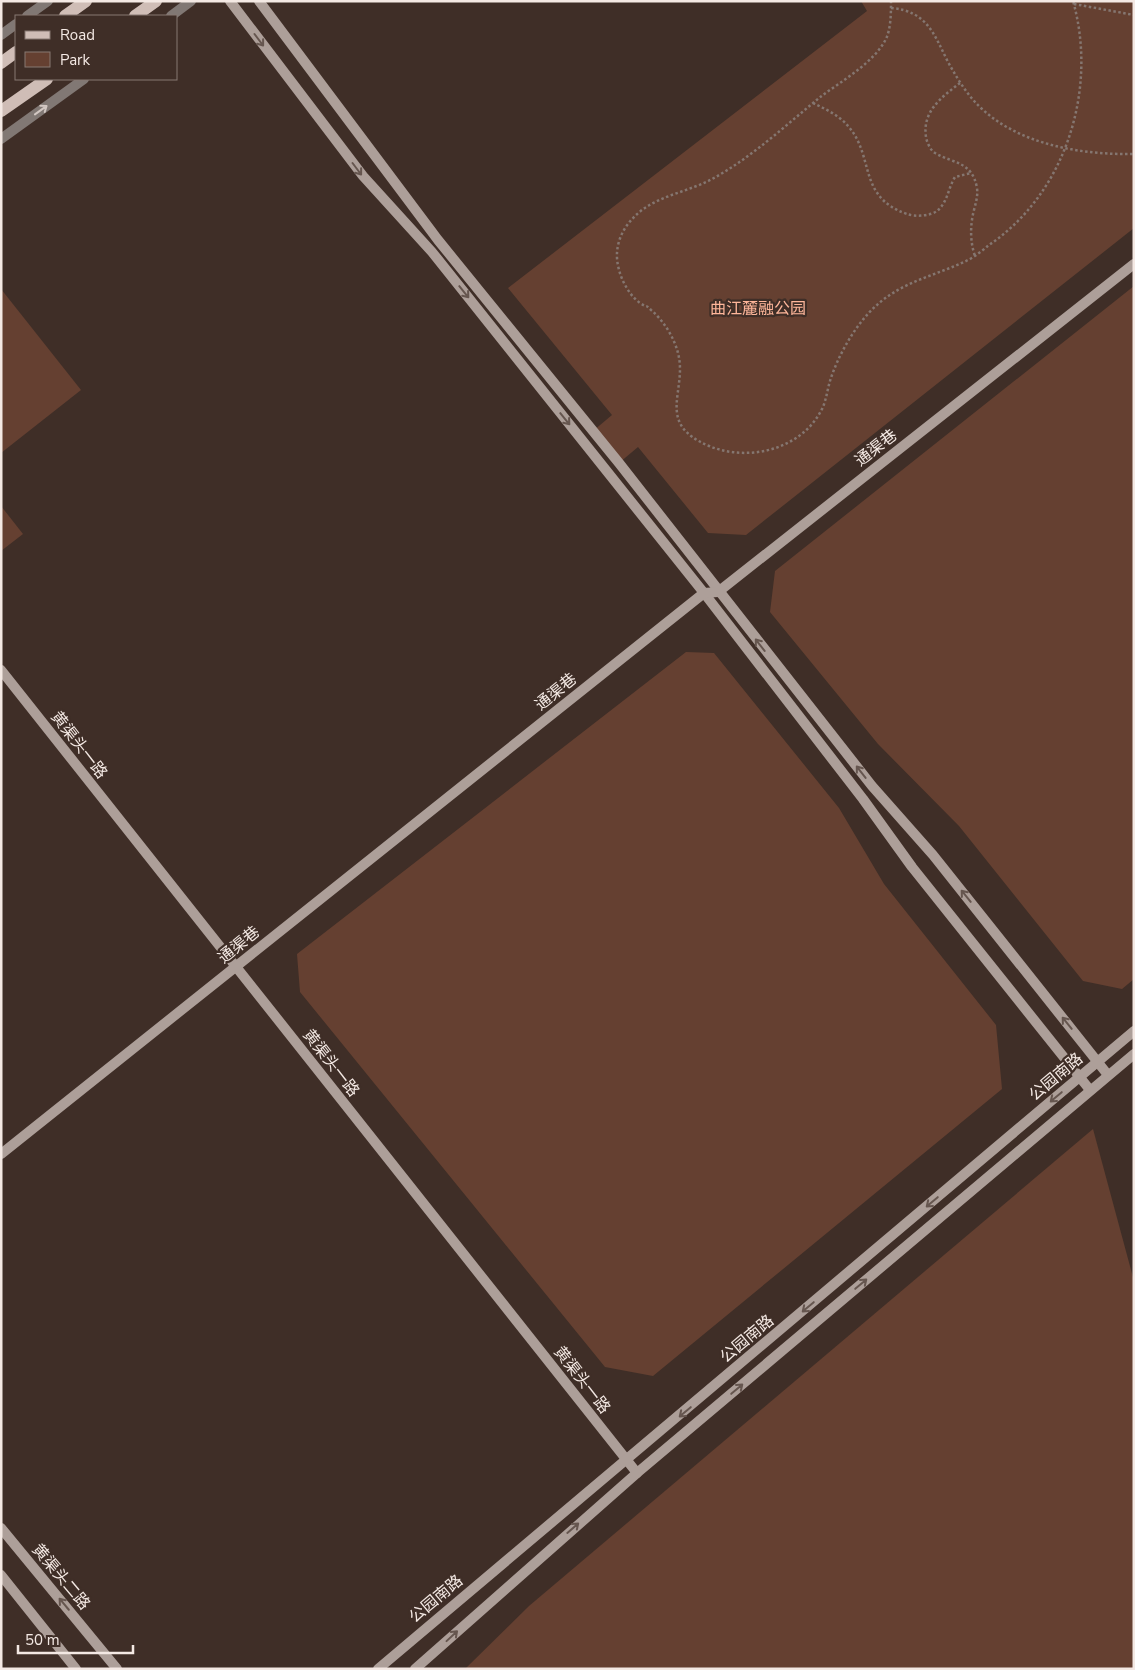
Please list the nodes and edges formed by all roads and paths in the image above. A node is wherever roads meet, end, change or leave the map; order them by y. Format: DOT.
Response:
graph roads {
  1 [pos="48,1"];
  2 [pos="86,1"];
  3 [pos="156,1"];
  4 [pos="192,1"];
  5 [pos="230,1"];
  6 [pos="259,1"];
  7 [pos="891,1"];
  8 [pos="1073,3"];
  9 [pos="891,8"];
  10 [pos="28,15"];
  11 [pos="66,15"];
  12 [pos="136,15"];
  13 [pos="172,15"];
  14 [pos="1134,15"];
  15 [pos="15,25"];
  16 [pos="1,35"];
  17 [pos="15,53"];
  18 [pos="1,63"];
  19 [pos="45,80"];
  20 [pos="83,80"];
  21 [pos="960,83"];
  22 [pos="813,103"];
  23 [pos="1,111"];
  24 [pos="1,139"];
  25 [pos="1066,146"];
  26 [pos="1134,154"];
  27 [pos="971,173"];
  28 [pos="975,256"];
  29 [pos="1134,264"];
  30 [pos="718,592"];
  31 [pos="704,593"];
  32 [pos="1,670"];
  33 [pos="236,967"];
  34 [pos="1134,1031"];
  35 [pos="1134,1054"];
  36 [pos="1098,1061"];
  37 [pos="1108,1075"];
  38 [pos="1079,1077"];
  39 [pos="1090,1090"];
  40 [pos="1,1154"];
  41 [pos="626,1461"];
  42 [pos="637,1473"];
  43 [pos="1,1528"];
  44 [pos="1,1575"];
  45 [pos="76,1669"];
  46 [pos="117,1669"];
  47 [pos="378,1669"];
  48 [pos="415,1669"];
  1 -- 10 [label="street"];
  2 -- 11 [label="main road"];
  3 -- 12 [label="main road"];
  4 -- 13 [label="street"];
  5 -- 31 [label="street, one-way"];
  6 -- 30 [label="street"];
  7 -- 9 [label="path"];
  8 -- 14 [label="path"];
  8 -- 25 [label="path"];
  9 -- 21 [label="path"];
  9 -- 22 [label="path"];
  15 -- 16 [label="street"];
  17 -- 18 [label="main road"];
  19 -- 23 [label="main road"];
  24 -- 20 [label="street, one-way"];
  21 -- 25 [label="path"];
  21 -- 27 [label="path"];
  22 -- 27 [label="path"];
  22 -- 28 [label="path"];
  25 -- 26 [label="path"];
  25 -- 28 [label="path"];
  27 -- 28 [label="path"];
  29 -- 30 [label="street, 通渠巷"];
  30 -- 31 [label="street"];
  36 -- 30 [label="street, one-way"];
  31 -- 33 [label="street, 通渠巷"];
  31 -- 38 [label="street"];
  32 -- 33 [label="street, 黄渠头一路"];
  33 -- 40 [label="street, 通渠巷"];
  33 -- 41 [label="street, 黄渠头一路"];
  34 -- 36 [label="street, 公园南路"];
  35 -- 37 [label="street, 公园南路"];
  36 -- 37 [label="street"];
  36 -- 38 [label="street, 公园南路"];
  37 -- 39 [label="street, 公园南路"];
  38 -- 39 [label="street"];
  38 -- 41 [label="street, 公园南路, one-way"];
  42 -- 39 [label="street, 公园南路, one-way"];
  41 -- 42 [label="street, 黄渠头一路"];
  41 -- 47 [label="street, 公园南路"];
  48 -- 42 [label="street, 公园南路, one-way"];
  46 -- 43 [label="street, 黄渠头二路, one-way"];
  44 -- 45 [label="street"];
}
